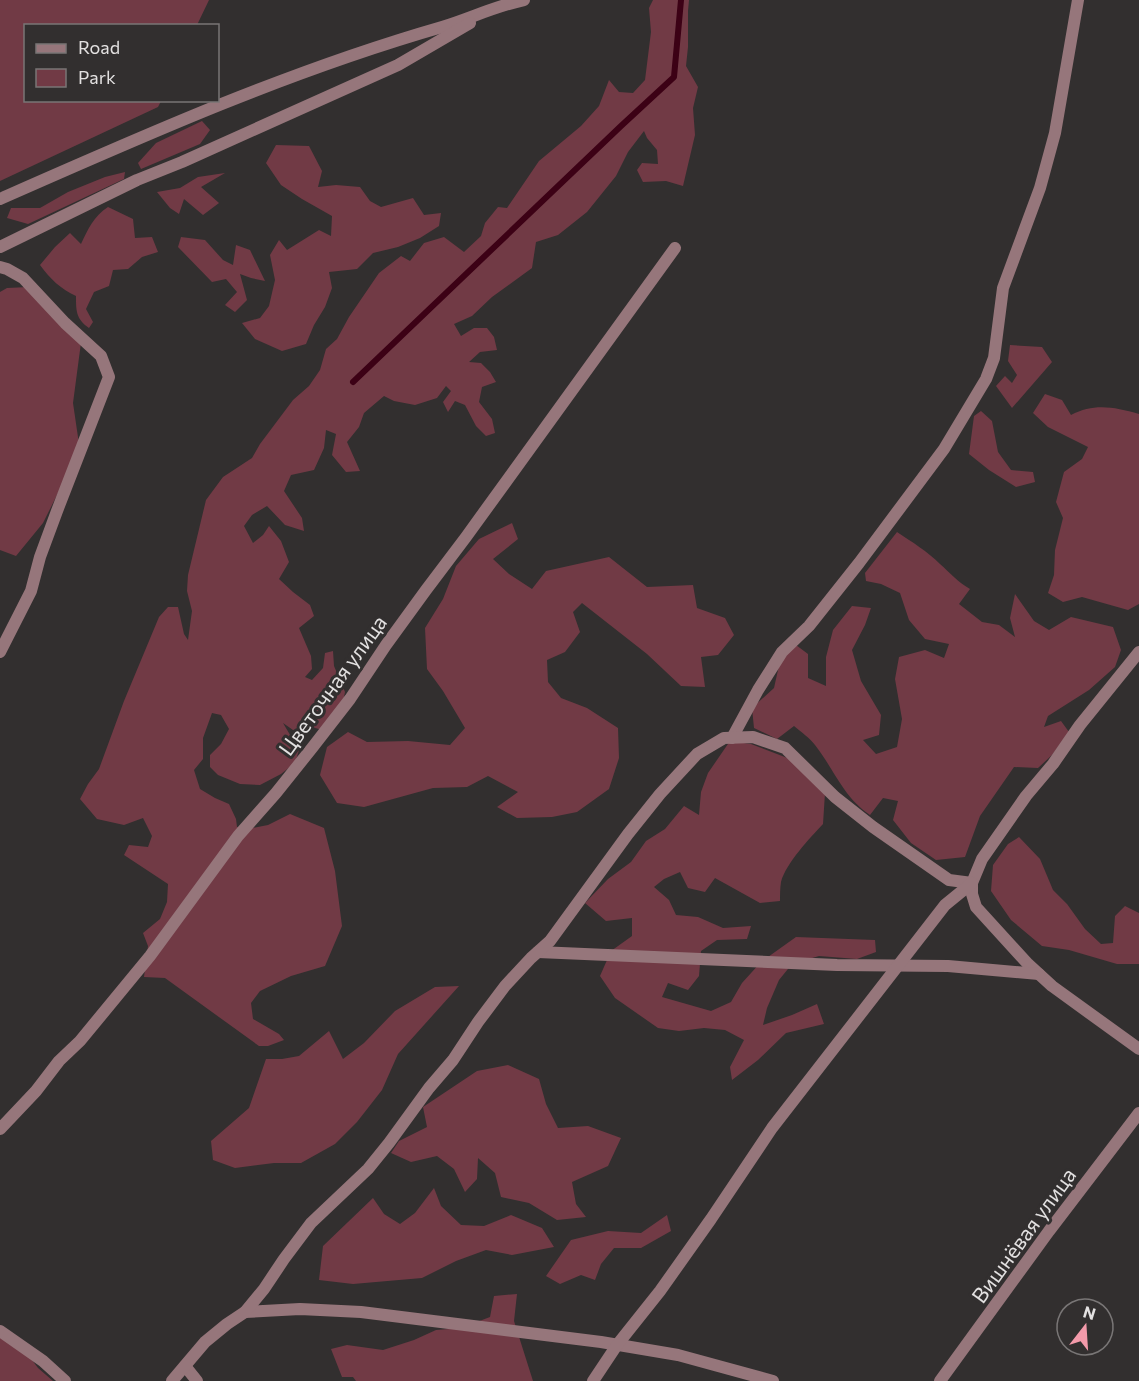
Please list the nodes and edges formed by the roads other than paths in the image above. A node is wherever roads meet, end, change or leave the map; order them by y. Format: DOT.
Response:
graph roads {
  1 [pos="524,0"];
  2 [pos="1078,0"];
  3 [pos="505,4"];
  4 [pos="0,199"];
  5 [pos="0,248"];
  6 [pos="675,248"];
  7 [pos="0,267"];
  8 [pos="0,652"];
  9 [pos="1139,652"];
  10 [pos="732,738"];
  11 [pos="972,883"];
  12 [pos="538,952"];
  13 [pos="898,966"];
  14 [pos="1039,974"];
  15 [pos="1139,1049"];
  16 [pos="1139,1113"];
  17 [pos="0,1129"];
  18 [pos="245,1312"];
  19 [pos="0,1331"];
  20 [pos="617,1345"];
  21 [pos="185,1366"];
  22 [pos="65,1381"];
  23 [pos="172,1381"];
  24 [pos="197,1381"];
  25 [pos="593,1381"];
  26 [pos="773,1381"];
  27 [pos="940,1381"];
  1 -- 3 [label="street"];
  2 -- 10 [label="street"];
  3 -- 4 [label="street"];
  3 -- 5 [label="street"];
  6 -- 17 [label="street, Цветочная улица"];
  7 -- 8 [label="street"];
  9 -- 11 [label="street"];
  10 -- 11 [label="street"];
  10 -- 12 [label="street"];
  11 -- 13 [label="street"];
  11 -- 14 [label="street"];
  12 -- 13 [label="street"];
  12 -- 18 [label="street"];
  13 -- 14 [label="street"];
  13 -- 20 [label="street"];
  14 -- 15 [label="street"];
  16 -- 27 [label="street, Вишнёвая улица"];
  18 -- 20 [label="street"];
  18 -- 21 [label="street"];
  19 -- 22 [label="street"];
  20 -- 25 [label="street"];
  20 -- 26 [label="street"];
  21 -- 23 [label="street"];
  21 -- 24 [label="street"];
}
